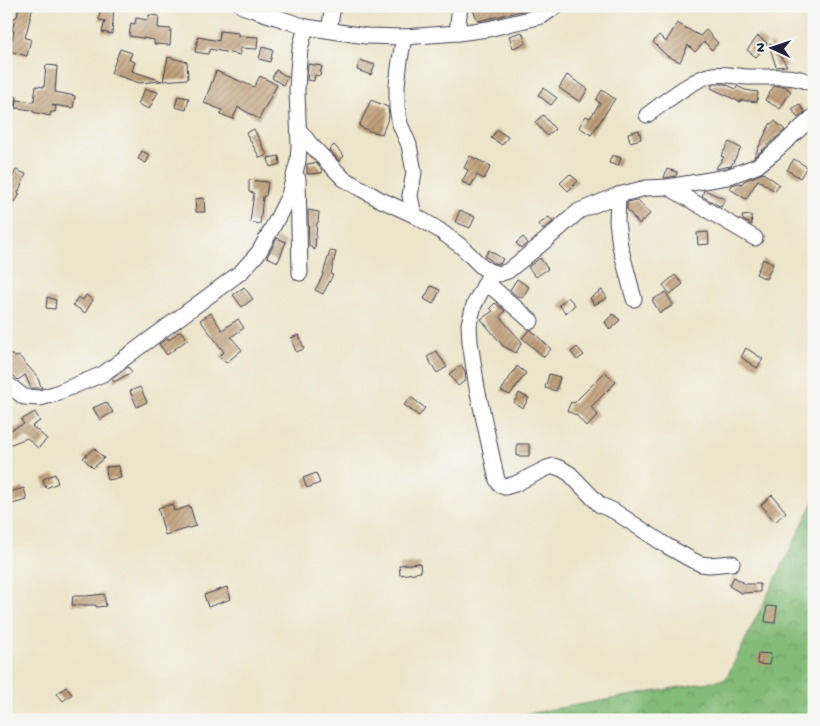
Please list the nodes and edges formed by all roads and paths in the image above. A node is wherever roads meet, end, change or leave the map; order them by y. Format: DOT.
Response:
graph roads {
  1 [pos="242,6"];
  2 [pos="333,6"];
  3 [pos="460,6"];
  4 [pos="556,6"];
  5 [pos="306,27"];
  6 [pos="330,30"];
  7 [pos="458,33"];
  8 [pos="404,38"];
  9 [pos="814,85"];
  10 [pos="647,116"];
  11 [pos="814,116"];
  12 [pos="299,130"];
  13 [pos="298,161"];
  14 [pos="668,187"];
  15 [pos="618,195"];
  16 [pos="414,215"];
  17 [pos="755,238"];
  18 [pos="300,273"];
  19 [pos="488,277"];
  20 [pos="634,300"];
  21 [pos="531,321"];
  22 [pos="6,383"];
  23 [pos="732,563"];
  1 -- 5 [label="street"];
  2 -- 6 [label="street"];
  3 -- 7 [label="street"];
  4 -- 7 [label="street"];
  5 -- 6 [label="street"];
  5 -- 12 [label="street"];
  6 -- 8 [label="street"];
  7 -- 8 [label="street"];
  8 -- 16 [label="street"];
  9 -- 10 [label="street"];
  11 -- 14 [label="street"];
  12 -- 13 [label="street"];
  12 -- 16 [label="street"];
  13 -- 18 [label="street"];
  13 -- 22 [label="street"];
  14 -- 15 [label="street"];
  14 -- 17 [label="street"];
  15 -- 19 [label="street"];
  15 -- 20 [label="street"];
  16 -- 19 [label="street"];
  19 -- 21 [label="street"];
  19 -- 23 [label="street"];
}
